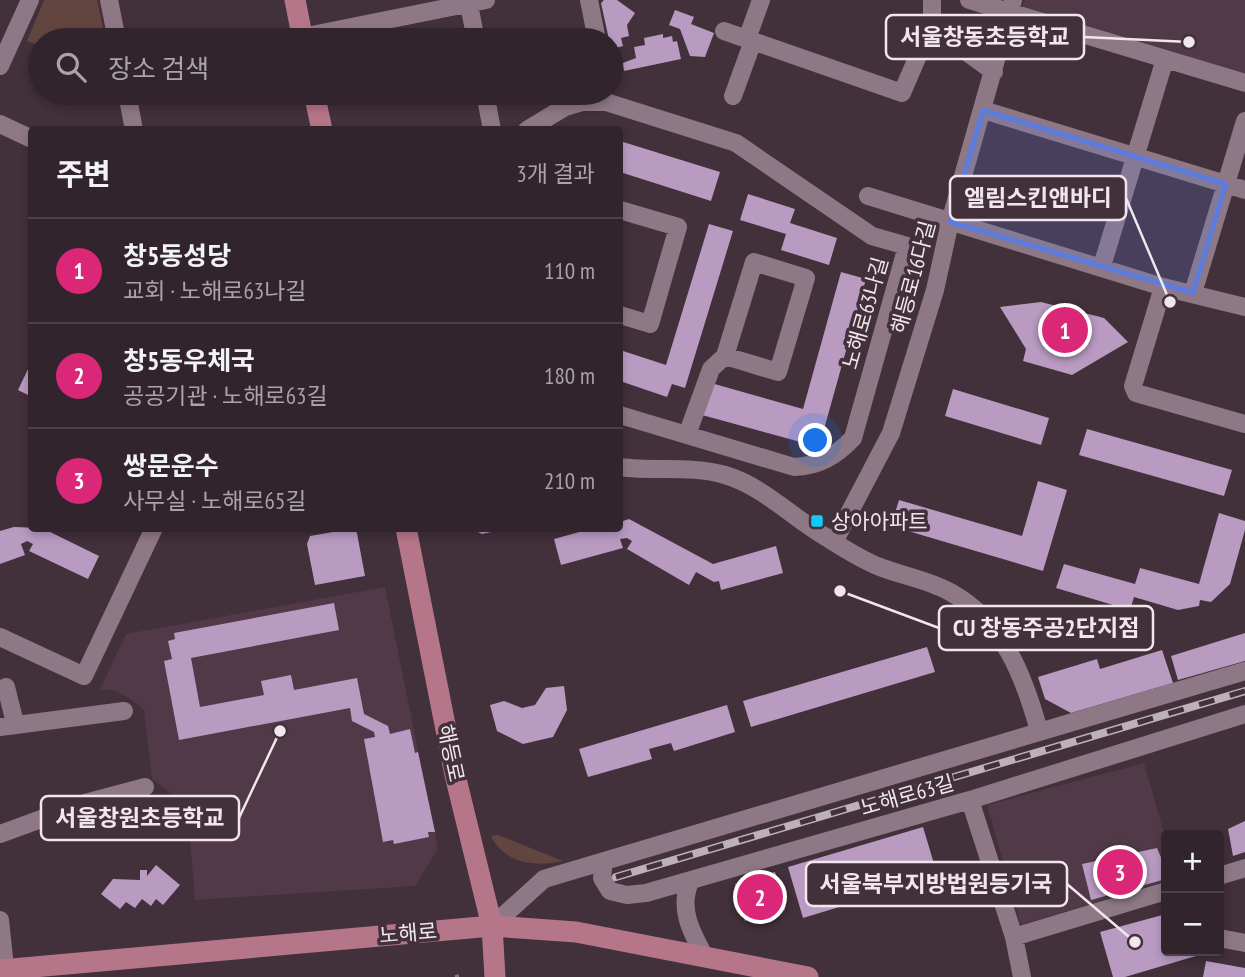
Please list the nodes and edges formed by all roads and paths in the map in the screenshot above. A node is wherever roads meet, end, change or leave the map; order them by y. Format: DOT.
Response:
graph roads {
  1 [pos="30,0"];
  2 [pos="109,0"];
  3 [pos="295,0"];
  4 [pos="589,0"];
  5 [pos="761,0"];
  6 [pos="932,0"];
  7 [pos="969,0"];
  8 [pos="474,1"];
  9 [pos="1012,6"];
  10 [pos="932,23"];
  11 [pos="115,28"];
  12 [pos="300,28"];
  13 [pos="352,28"];
  14 [pos="475,28"];
  15 [pos="595,28"];
  16 [pos="724,31"];
  17 [pos="750,40"];
  18 [pos="1165,59"];
  19 [pos="0,66"];
  20 [pos="994,72"];
  21 [pos="1245,83"];
  22 [pos="733,96"];
  23 [pos="623,103"];
  24 [pos="129,105"];
  25 [pos="317,105"];
  26 [pos="487,105"];
  27 [pos="572,105"];
  28 [pos="983,110"];
  29 [pos="1245,121"];
  30 [pos="0,124"];
  31 [pos="133,126"];
  32 [pos="321,126"];
  33 [pos="491,126"];
  34 [pos="534,126"];
  35 [pos="28,137"];
  36 [pos="1136,156"];
  37 [pos="1226,184"];
  38 [pos="1245,190"];
  39 [pos="868,196"];
  40 [pos="623,211"];
  41 [pos="950,222"];
  42 [pos="1102,266"];
  43 [pos="1163,287"];
  44 [pos="1193,293"];
  45 [pos="1245,307"];
  46 [pos="623,316"];
  47 [pos="725,356"];
  48 [pos="623,416"];
  49 [pos="1245,424"];
  50 [pos="687,435"];
  51 [pos="623,467"];
  52 [pos="152,532"];
  53 [pos="407,532"];
  54 [pos="834,542"];
  55 [pos="0,637"];
  56 [pos="1245,671"];
  57 [pos="6,687"];
  58 [pos="124,711"];
  59 [pos="1245,714"];
  60 [pos="7,725"];
  61 [pos="1039,731"];
  62 [pos="145,787"];
  63 [pos="970,800"];
  64 [pos="0,834"];
  65 [pos="604,861"];
  66 [pos="1245,868"];
  67 [pos="1224,874"];
  68 [pos="690,882"];
  69 [pos="1161,893"];
  70 [pos="0,920"];
  71 [pos="492,926"];
  72 [pos="1014,937"];
  73 [pos="1224,939"];
  74 [pos="1245,943"];
  75 [pos="705,957"];
  76 [pos="4,972"];
  77 [pos="495,977"];
  78 [pos="808,977"];
  79 [pos="1022,977"];
  1 -- 19 [label="street"];
  2 -- 11 [label="street"];
  3 -- 12 [label="main road"];
  4 -- 15 [label="street"];
  5 -- 17 [label="street"];
  6 -- 10 [label="street"];
  7 -- 9 [label="street"];
  8 -- 13 [label="street"];
  8 -- 14 [label="street"];
  9 -- 18 [label="street"];
  9 -- 20 [label="street, 해등로16다길"];
  10 -- 17 [label="street"];
  10 -- 20 [label="street"];
  16 -- 17 [label="street"];
  17 -- 22 [label="street"];
  18 -- 21 [label="street"];
  18 -- 36 [label="street"];
  20 -- 28 [label="street, 해등로16다길"];
  23 -- 50 [label="street, 노해로63나길"];
  24 -- 31 [label="street"];
  25 -- 32 [label="main road"];
  26 -- 33 [label="street"];
  27 -- 34 [label="street, 노해로63나길"];
  28 -- 36 [label="street"];
  28 -- 41 [label="street, 해등로16다길"];
  29 -- 37 [label="street"];
  30 -- 35 [label="street"];
  36 -- 37 [label="street"];
  36 -- 42 [label="street"];
  37 -- 38 [label="street"];
  37 -- 44 [label="street"];
  39 -- 41 [label="street"];
  40 -- 46 [label="street"];
  41 -- 42 [label="street"];
  41 -- 54 [label="street, 해등로16다길"];
  42 -- 43 [label="street"];
  43 -- 44 [label="street"];
  43 -- 49 [label="street"];
  44 -- 45 [label="street"];
  47 -- 47 [label="street"];
  47 -- 50 [label="street"];
  48 -- 50 [label="street, 노해로63나길"];
  51 -- 54 [label="street"];
  52 -- 55 [label="street"];
  53 -- 71 [label="main road, 해등로"];
  54 -- 61 [label="street"];
  56 -- 61 [label="street, 노해로63길"];
  57 -- 60 [label="street"];
  58 -- 60 [label="street"];
  59 -- 63 [label="street, 노해로63길"];
  61 -- 65 [label="street, 노해로63길"];
  62 -- 64 [label="street"];
  63 -- 68 [label="street, 노해로63길"];
  63 -- 72 [label="street"];
  65 -- 68 [label="street, 노해로63길"];
  65 -- 71 [label="street, 노해로63길"];
  66 -- 67 [label="street"];
  68 -- 75 [label="street"];
  69 -- 72 [label="street"];
  70 -- 76 [label="street, 노해로"];
  71 -- 75 [label="main road, 노해로"];
  71 -- 76 [label="main road, 노해로"];
  71 -- 77 [label="main road, 해등로"];
  72 -- 79 [label="street"];
  73 -- 74 [label="street"];
  75 -- 78 [label="main road, 노해로"];
}
